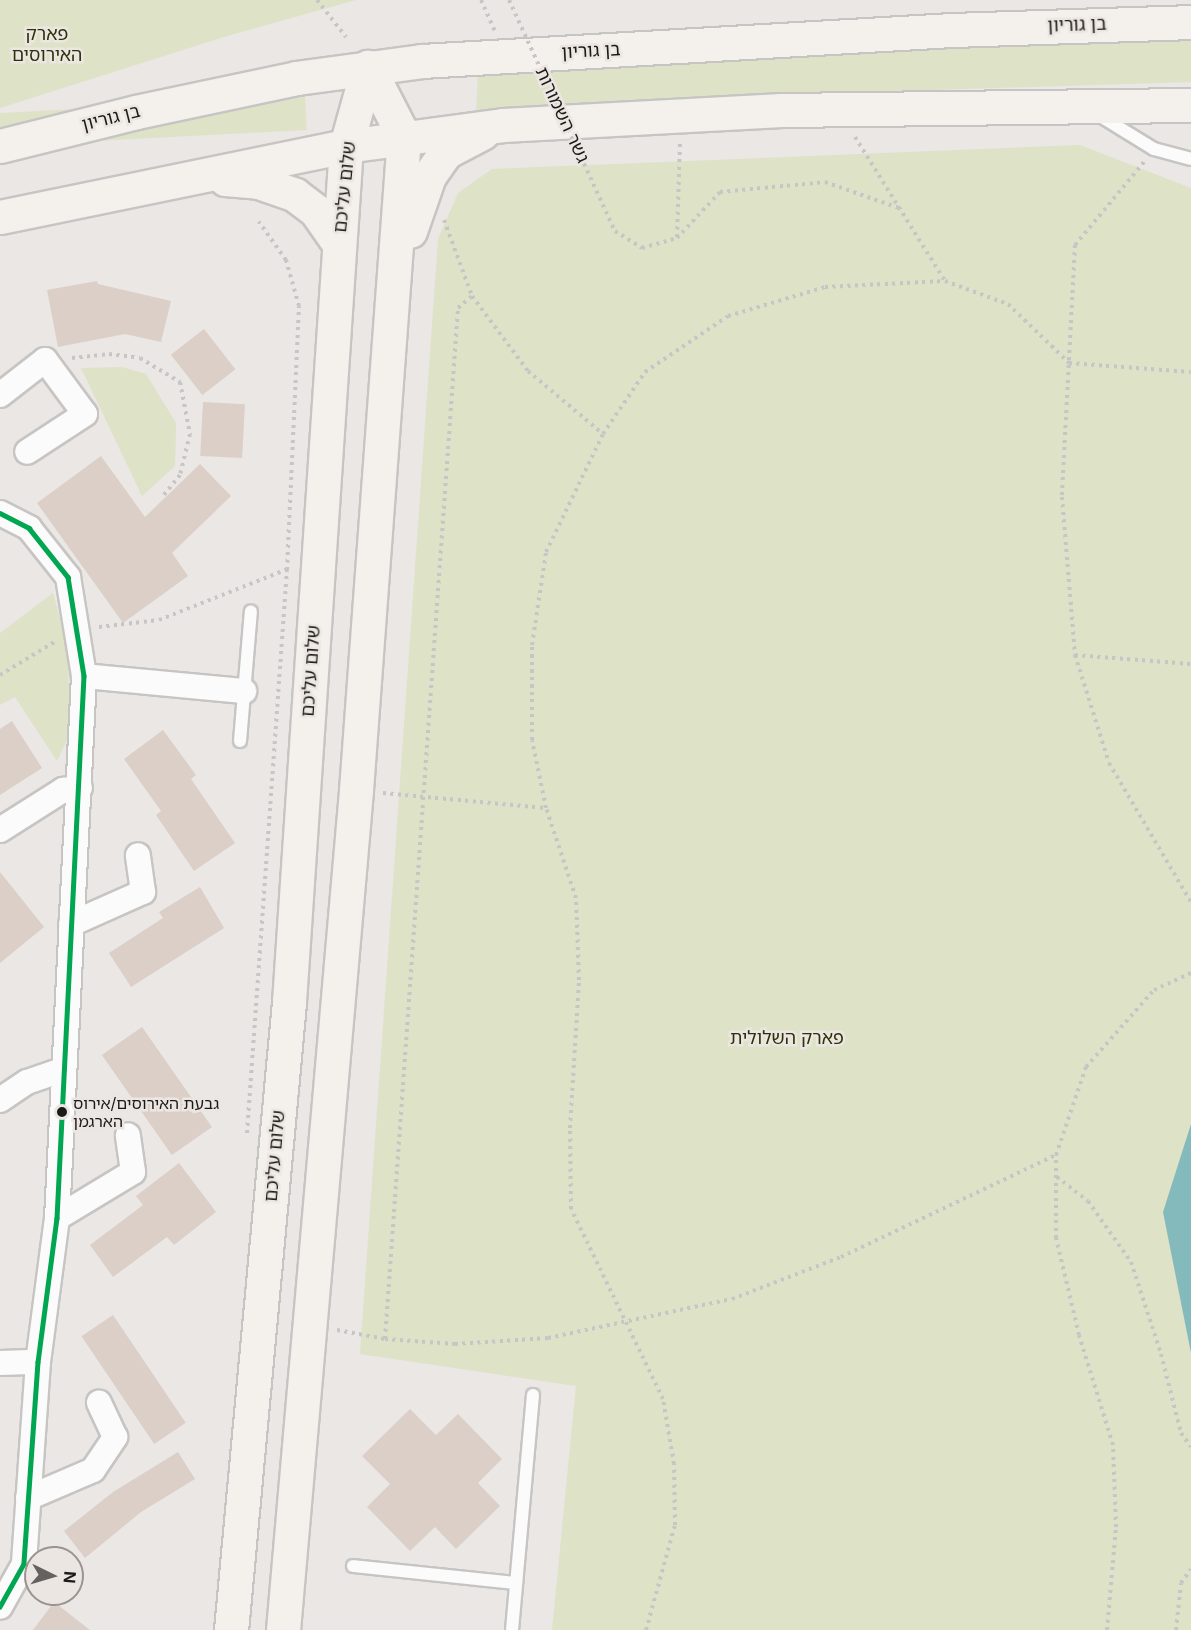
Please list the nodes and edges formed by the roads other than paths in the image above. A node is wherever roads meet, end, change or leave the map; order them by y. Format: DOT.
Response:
graph roads {
  1 [pos="1191,22"];
  2 [pos="368,67"];
  3 [pos="1191,105"];
  4 [pos="1086,107"];
  5 [pos="503,125"];
  6 [pos="404,137"];
  7 [pos="0,146"];
  8 [pos="346,146"];
  9 [pos="1191,159"];
  10 [pos="202,176"];
  11 [pos="0,217"];
  12 [pos="339,244"];
  13 [pos="394,282"];
  14 [pos="0,395"];
  15 [pos="27,452"];
  16 [pos="0,513"];
  17 [pos="251,611"];
  18 [pos="84,676"];
  19 [pos="244,692"];
  20 [pos="240,741"];
  21 [pos="80,789"];
  22 [pos="0,830"];
  23 [pos="138,855"];
  24 [pos="71,924"];
  25 [pos="64,1069"];
  26 [pos="0,1100"];
  27 [pos="128,1136"];
  28 [pos="57,1218"];
  29 [pos="38,1362"];
  30 [pos="0,1363"];
  31 [pos="533,1395"];
  32 [pos="99,1402"];
  33 [pos="28,1498"];
  34 [pos="353,1566"];
  35 [pos="516,1583"];
  36 [pos="0,1608"];
  37 [pos="231,1630"];
  38 [pos="283,1630"];
  39 [pos="512,1630"];
  1 -- 2 [label="main road, בן גוריון"];
  2 -- 6 [label="main road"];
  2 -- 7 [label="main road, בן גוריון"];
  2 -- 8 [label="main road, שלום עליכם"];
  3 -- 4 [label="main road"];
  4 -- 5 [label="main road"];
  4 -- 9 [label="lane"];
  5 -- 6 [label="main road"];
  5 -- 13 [label="main road"];
  6 -- 8 [label="main road"];
  6 -- 13 [label="main road"];
  8 -- 10 [label="main road"];
  8 -- 12 [label="main road, שלום עליכם"];
  10 -- 11 [label="main road"];
  10 -- 12 [label="main road"];
  12 -- 37 [label="main road, שלום עליכם"];
  13 -- 38 [label="main road"];
  14 -- 15 [label="street"];
  16 -- 18 [label="street"];
  17 -- 19 [label="lane"];
  18 -- 19 [label="street"];
  18 -- 21 [label="street"];
  19 -- 20 [label="lane"];
  21 -- 22 [label="street"];
  21 -- 24 [label="street"];
  23 -- 24 [label="street"];
  24 -- 25 [label="street"];
  25 -- 26 [label="street"];
  25 -- 28 [label="street"];
  27 -- 28 [label="street"];
  28 -- 29 [label="street"];
  29 -- 30 [label="street"];
  29 -- 33 [label="street"];
  31 -- 35 [label="lane"];
  32 -- 33 [label="street"];
  33 -- 36 [label="street"];
  34 -- 35 [label="lane"];
  35 -- 39 [label="lane"];
}
